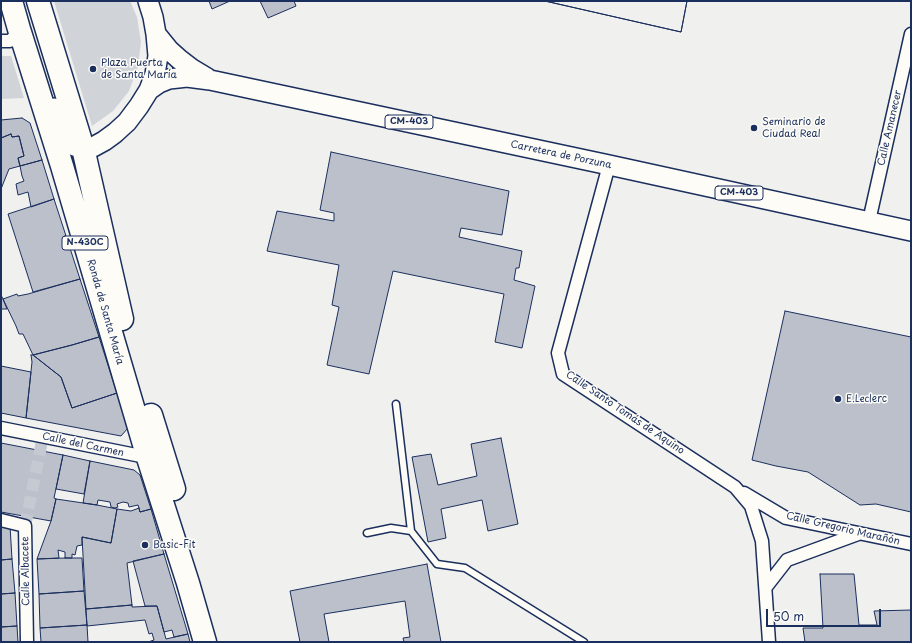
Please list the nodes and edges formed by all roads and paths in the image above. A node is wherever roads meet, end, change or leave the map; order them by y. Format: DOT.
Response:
graph roads {
  1 [pos="11,1"];
  2 [pos="38,1"];
  3 [pos="148,1"];
  4 [pos="19,29"];
  5 [pos="156,34"];
  6 [pos="911,34"];
  7 [pos="1,41"];
  8 [pos="210,80"];
  9 [pos="149,90"];
  10 [pos="115,133"];
  11 [pos="83,148"];
  12 [pos="609,165"];
  13 [pos="91,183"];
  14 [pos="869,222"];
  15 [pos="911,231"];
  16 [pos="396,404"];
  17 [pos="1,428"];
  18 [pos="156,458"];
  19 [pos="735,487"];
  20 [pos="1,520"];
  21 [pos="411,531"];
  22 [pos="367,532"];
  23 [pos="860,534"];
  24 [pos="911,544"];
  25 [pos="766,587"];
  26 [pos="27,642"];
  27 [pos="205,642"];
  28 [pos="219,642"];
  29 [pos="584,642"];
  30 [pos="769,642"];
  1 -- 4 [label="highway, N-430C"];
  2 -- 11 [label="highway, N-430C"];
  3 -- 5 [label="main road"];
  4 -- 7 [label="street"];
  4 -- 11 [label="main road"];
  4 -- 18 [label="highway, Ronda de Santa María / N-430C"];
  5 -- 8 [label="main road"];
  5 -- 9 [label="main road"];
  6 -- 14 [label="street, Calle Amanecer"];
  8 -- 9 [label="main road, Carretera de Porzuna"];
  8 -- 12 [label="main road, Carretera de Porzuna / CM-403"];
  9 -- 10 [label="main road"];
  10 -- 11 [label="main road"];
  10 -- 13 [label="main road"];
  11 -- 13 [label="highway, Ronda de Santa María / N-430C"];
  12 -- 14 [label="main road, Carretera de Porzuna / CM-403"];
  12 -- 19 [label="street, Calle Santo Tomás de Aquino"];
  13 -- 18 [label="highway, Ronda de Santa María / N-430C"];
  14 -- 15 [label="main road, Carretera de Porzuna / CM-403"];
  16 -- 21 [label="lane"];
  17 -- 18 [label="street, Calle del Carmen"];
  18 -- 27 [label="highway, N-430C"];
  18 -- 28 [label="highway, N-430C"];
  19 -- 23 [label="street, Calle Gregorio Marañón"];
  19 -- 25 [label="street, Calle Santo Tomás de Aquino"];
  20 -- 26 [label="street, Calle Albacete"];
  21 -- 22 [label="lane"];
  21 -- 29 [label="lane"];
  23 -- 24 [label="street, Calle Gregorio Marañón"];
  23 -- 25 [label="street"];
  25 -- 30 [label="street, Calle Santo Tomás de Aquino"];
}
